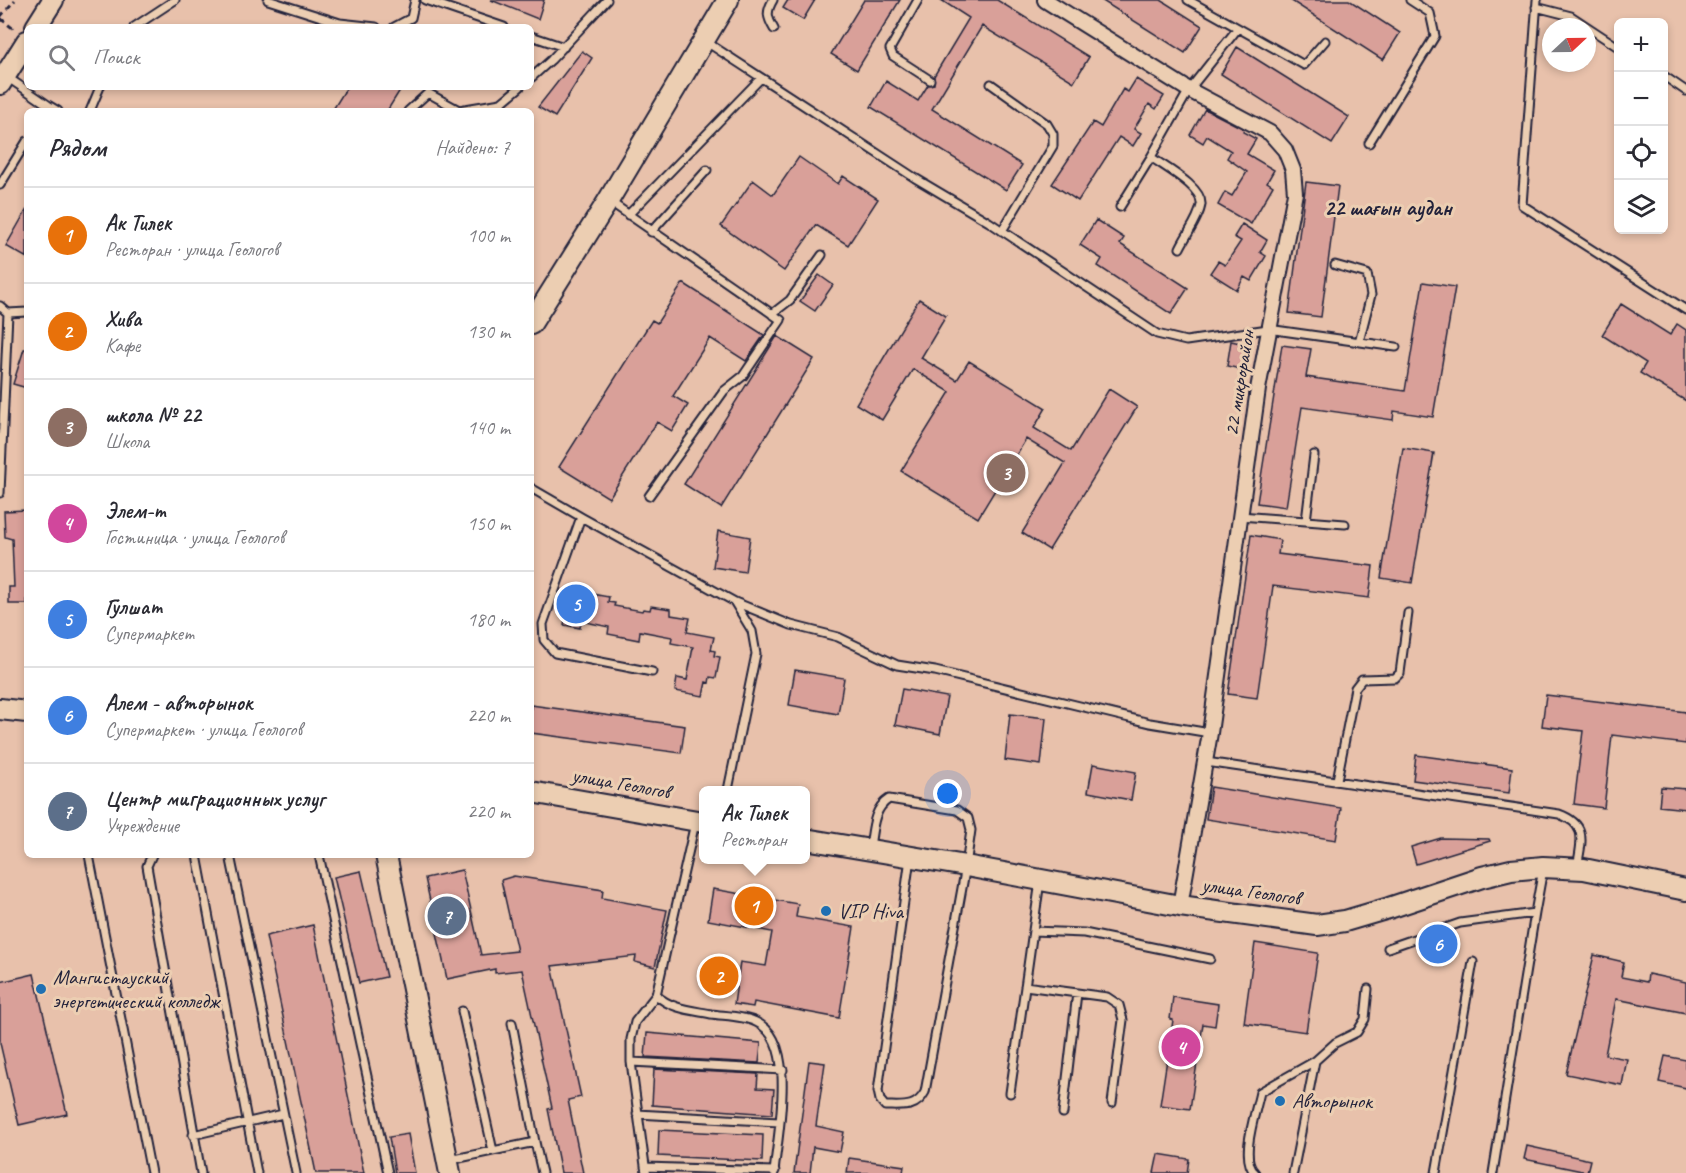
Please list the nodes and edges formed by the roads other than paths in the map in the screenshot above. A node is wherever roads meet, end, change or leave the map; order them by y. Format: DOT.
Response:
graph roads {
  1 [pos="53,0"];
  2 [pos="175,0"];
  3 [pos="268,0"];
  4 [pos="416,0"];
  5 [pos="425,0"];
  6 [pos="607,0"];
  7 [pos="728,0"];
  8 [pos="773,0"];
  9 [pos="918,0"];
  10 [pos="1188,0"];
  11 [pos="1410,0"];
  12 [pos="1049,1"];
  13 [pos="1536,3"];
  14 [pos="38,24"];
  15 [pos="139,24"];
  16 [pos="349,24"];
  17 [pos="400,24"];
  18 [pos="495,24"];
  19 [pos="1238,28"];
  20 [pos="774,29"];
  21 [pos="534,37"];
  22 [pos="703,40"];
  23 [pos="1325,41"];
  24 [pos="1614,44"];
  25 [pos="24,45"];
  26 [pos="564,47"];
  27 [pos="534,75"];
  28 [pos="2,77"];
  29 [pos="761,78"];
  30 [pos="1668,79"];
  31 [pos="930,80"];
  32 [pos="991,84"];
  33 [pos="99,90"];
  34 [pos="516,90"];
  35 [pos="1189,90"];
  36 [pos="1686,91"];
  37 [pos="46,108"];
  38 [pos="91,108"];
  39 [pos="411,108"];
  40 [pos="455,108"];
  41 [pos="471,108"];
  42 [pos="1369,143"];
  43 [pos="24,153"];
  44 [pos="1151,157"];
  45 [pos="706,170"];
  46 [pos="0,185"];
  47 [pos="608,201"];
  48 [pos="1120,207"];
  49 [pos="628,215"];
  50 [pos="1002,231"];
  51 [pos="651,232"];
  52 [pos="1180,248"];
  53 [pos="822,255"];
  54 [pos="1335,265"];
  55 [pos="0,306"];
  56 [pos="1686,310"];
  57 [pos="24,312"];
  58 [pos="8,313"];
  59 [pos="772,314"];
  60 [pos="534,319"];
  61 [pos="1268,329"];
  62 [pos="1359,342"];
  63 [pos="1396,347"];
  64 [pos="1314,455"];
  65 [pos="534,490"];
  66 [pos="0,493"];
  67 [pos="649,496"];
  68 [pos="1240,516"];
  69 [pos="581,517"];
  70 [pos="1306,522"];
  71 [pos="1345,524"];
  72 [pos="735,602"];
  73 [pos="1408,613"];
  74 [pos="652,672"];
  75 [pos="0,709"];
  76 [pos="24,712"];
  77 [pos="1210,733"];
  78 [pos="1206,762"];
  79 [pos="1337,780"];
  80 [pos="729,786"];
  81 [pos="534,793"];
  82 [pos="699,821"];
  83 [pos="810,840"];
  84 [pos="869,850"];
  85 [pos="90,858"];
  86 [pos="151,858"];
  87 [pos="198,858"];
  88 [pos="231,858"];
  89 [pos="320,858"];
  90 [pos="387,858"];
  91 [pos="910,858"];
  92 [pos="966,866"];
  93 [pos="1543,867"];
  94 [pos="1577,868"];
  95 [pos="1040,881"];
  96 [pos="1686,890"];
  97 [pos="1180,906"];
  98 [pos="1535,913"];
  99 [pos="1033,931"];
  100 [pos="1388,948"];
  101 [pos="1210,959"];
  102 [pos="1473,962"];
  103 [pos="1025,986"];
  104 [pos="1368,989"];
  105 [pos="1077,993"];
  106 [pos="656,995"];
  107 [pos="462,1011"];
  108 [pos="512,1023"];
  109 [pos="1315,1061"];
  110 [pos="631,1062"];
  111 [pos="783,1070"];
  112 [pos="1010,1093"];
  113 [pos="1112,1103"];
  114 [pos="1063,1113"];
  115 [pos="283,1114"];
  116 [pos="638,1114"];
  117 [pos="778,1122"];
  118 [pos="248,1123"];
  119 [pos="193,1135"];
  120 [pos="535,1142"];
  121 [pos="493,1151"];
  122 [pos="449,1167"];
  123 [pos="646,1170"];
  124 [pos="774,1172"];
  125 [pos="151,1173"];
  126 [pos="201,1173"];
  127 [pos="257,1173"];
  128 [pos="296,1173"];
  129 [pos="388,1173"];
  130 [pos="542,1173"];
  131 [pos="1256,1173"];
  132 [pos="1293,1173"];
  133 [pos="1436,1173"];
  134 [pos="1493,1173"];
  1 -- 14 [label="street"];
  2 -- 15 [label="lane"];
  3 -- 16 [label="lane"];
  4 -- 17 [label="lane"];
  5 -- 18 [label="lane"];
  6 -- 26 [label="lane"];
  7 -- 22 [label="street"];
  8 -- 20 [label="lane"];
  9 -- 31 [label="lane"];
  10 -- 19 [label="lane"];
  11 -- 42 [label="lane"];
  12 -- 35 [label="street, 22 микрорайон"];
  13 -- 24 [label="lane"];
  13 -- 56 [label="lane"];
  19 -- 23 [label="lane"];
  19 -- 35 [label="lane"];
  21 -- 26 [label="lane"];
  22 -- 29 [label="lane"];
  22 -- 47 [label="street"];
  25 -- 28 [label="street"];
  26 -- 27 [label="lane"];
  28 -- 37 [label="lane"];
  29 -- 49 [label="lane"];
  29 -- 50 [label="lane"];
  30 -- 36 [label="lane"];
  32 -- 50 [label="lane"];
  33 -- 38 [label="lane"];
  34 -- 41 [label="lane"];
  35 -- 44 [label="lane"];
  35 -- 61 [label="street, 22 микрорайон"];
  39 -- 40 [label="lane"];
  43 -- 46 [label="lane"];
  44 -- 48 [label="lane"];
  44 -- 52 [label="lane"];
  45 -- 51 [label="lane"];
  47 -- 49 [label="lane"];
  47 -- 60 [label="street"];
  49 -- 51 [label="lane"];
  50 -- 61 [label="lane"];
  51 -- 59 [label="lane"];
  53 -- 59 [label="lane"];
  54 -- 62 [label="lane"];
  55 -- 58 [label="lane"];
  57 -- 58 [label="lane"];
  58 -- 66 [label="lane"];
  59 -- 67 [label="lane"];
  61 -- 62 [label="lane"];
  61 -- 68 [label="street, 22 микрорайон"];
  62 -- 63 [label="lane"];
  64 -- 70 [label="lane"];
  65 -- 69 [label="lane"];
  68 -- 70 [label="lane"];
  68 -- 77 [label="street, 22 микрорайон"];
  69 -- 72 [label="lane"];
  69 -- 74 [label="lane"];
  70 -- 71 [label="lane"];
  72 -- 77 [label="lane"];
  72 -- 80 [label="lane"];
  73 -- 79 [label="lane"];
  75 -- 76 [label="street"];
  77 -- 78 [label="street, 22 микрорайон"];
  78 -- 79 [label="lane"];
  78 -- 97 [label="street, 22 микрорайон"];
  79 -- 94 [label="lane"];
  81 -- 82 [label="street, улица Геологов"];
  82 -- 106 [label="lane"];
  83 -- 84 [label="street, улица Геологов"];
  84 -- 91 [label="street, улица Геологов"];
  84 -- 92 [label="lane"];
  85 -- 125 [label="lane"];
  86 -- 119 [label="lane"];
  87 -- 118 [label="lane"];
  88 -- 115 [label="lane"];
  89 -- 129 [label="lane"];
  90 -- 122 [label="street"];
  91 -- 92 [label="street, улица Геологов"];
  91 -- 92 [label="lane"];
  92 -- 95 [label="street, улица Геологов"];
  93 -- 94 [label="street, улица Геологов"];
  93 -- 97 [label="street, улица Геологов"];
  93 -- 98 [label="lane"];
  94 -- 96 [label="street, улица Геологов"];
  95 -- 97 [label="street, улица Геологов"];
  95 -- 99 [label="lane"];
  98 -- 100 [label="lane"];
  98 -- 134 [label="lane"];
  99 -- 101 [label="lane"];
  99 -- 103 [label="lane"];
  102 -- 133 [label="lane"];
  103 -- 105 [label="lane"];
  103 -- 112 [label="lane"];
  104 -- 109 [label="lane"];
  105 -- 113 [label="lane"];
  105 -- 114 [label="lane"];
  106 -- 110 [label="lane"];
  106 -- 111 [label="lane"];
  107 -- 121 [label="lane"];
  108 -- 120 [label="lane"];
  109 -- 131 [label="lane"];
  109 -- 132 [label="lane"];
  110 -- 111 [label="lane"];
  110 -- 116 [label="lane"];
  111 -- 117 [label="lane"];
  115 -- 118 [label="lane"];
  115 -- 128 [label="lane"];
  116 -- 117 [label="lane"];
  116 -- 123 [label="lane"];
  117 -- 124 [label="lane"];
  118 -- 119 [label="lane"];
  118 -- 127 [label="lane"];
  119 -- 126 [label="lane"];
  120 -- 121 [label="lane"];
  120 -- 130 [label="lane"];
  121 -- 122 [label="lane"];
  123 -- 124 [label="lane"];
}
